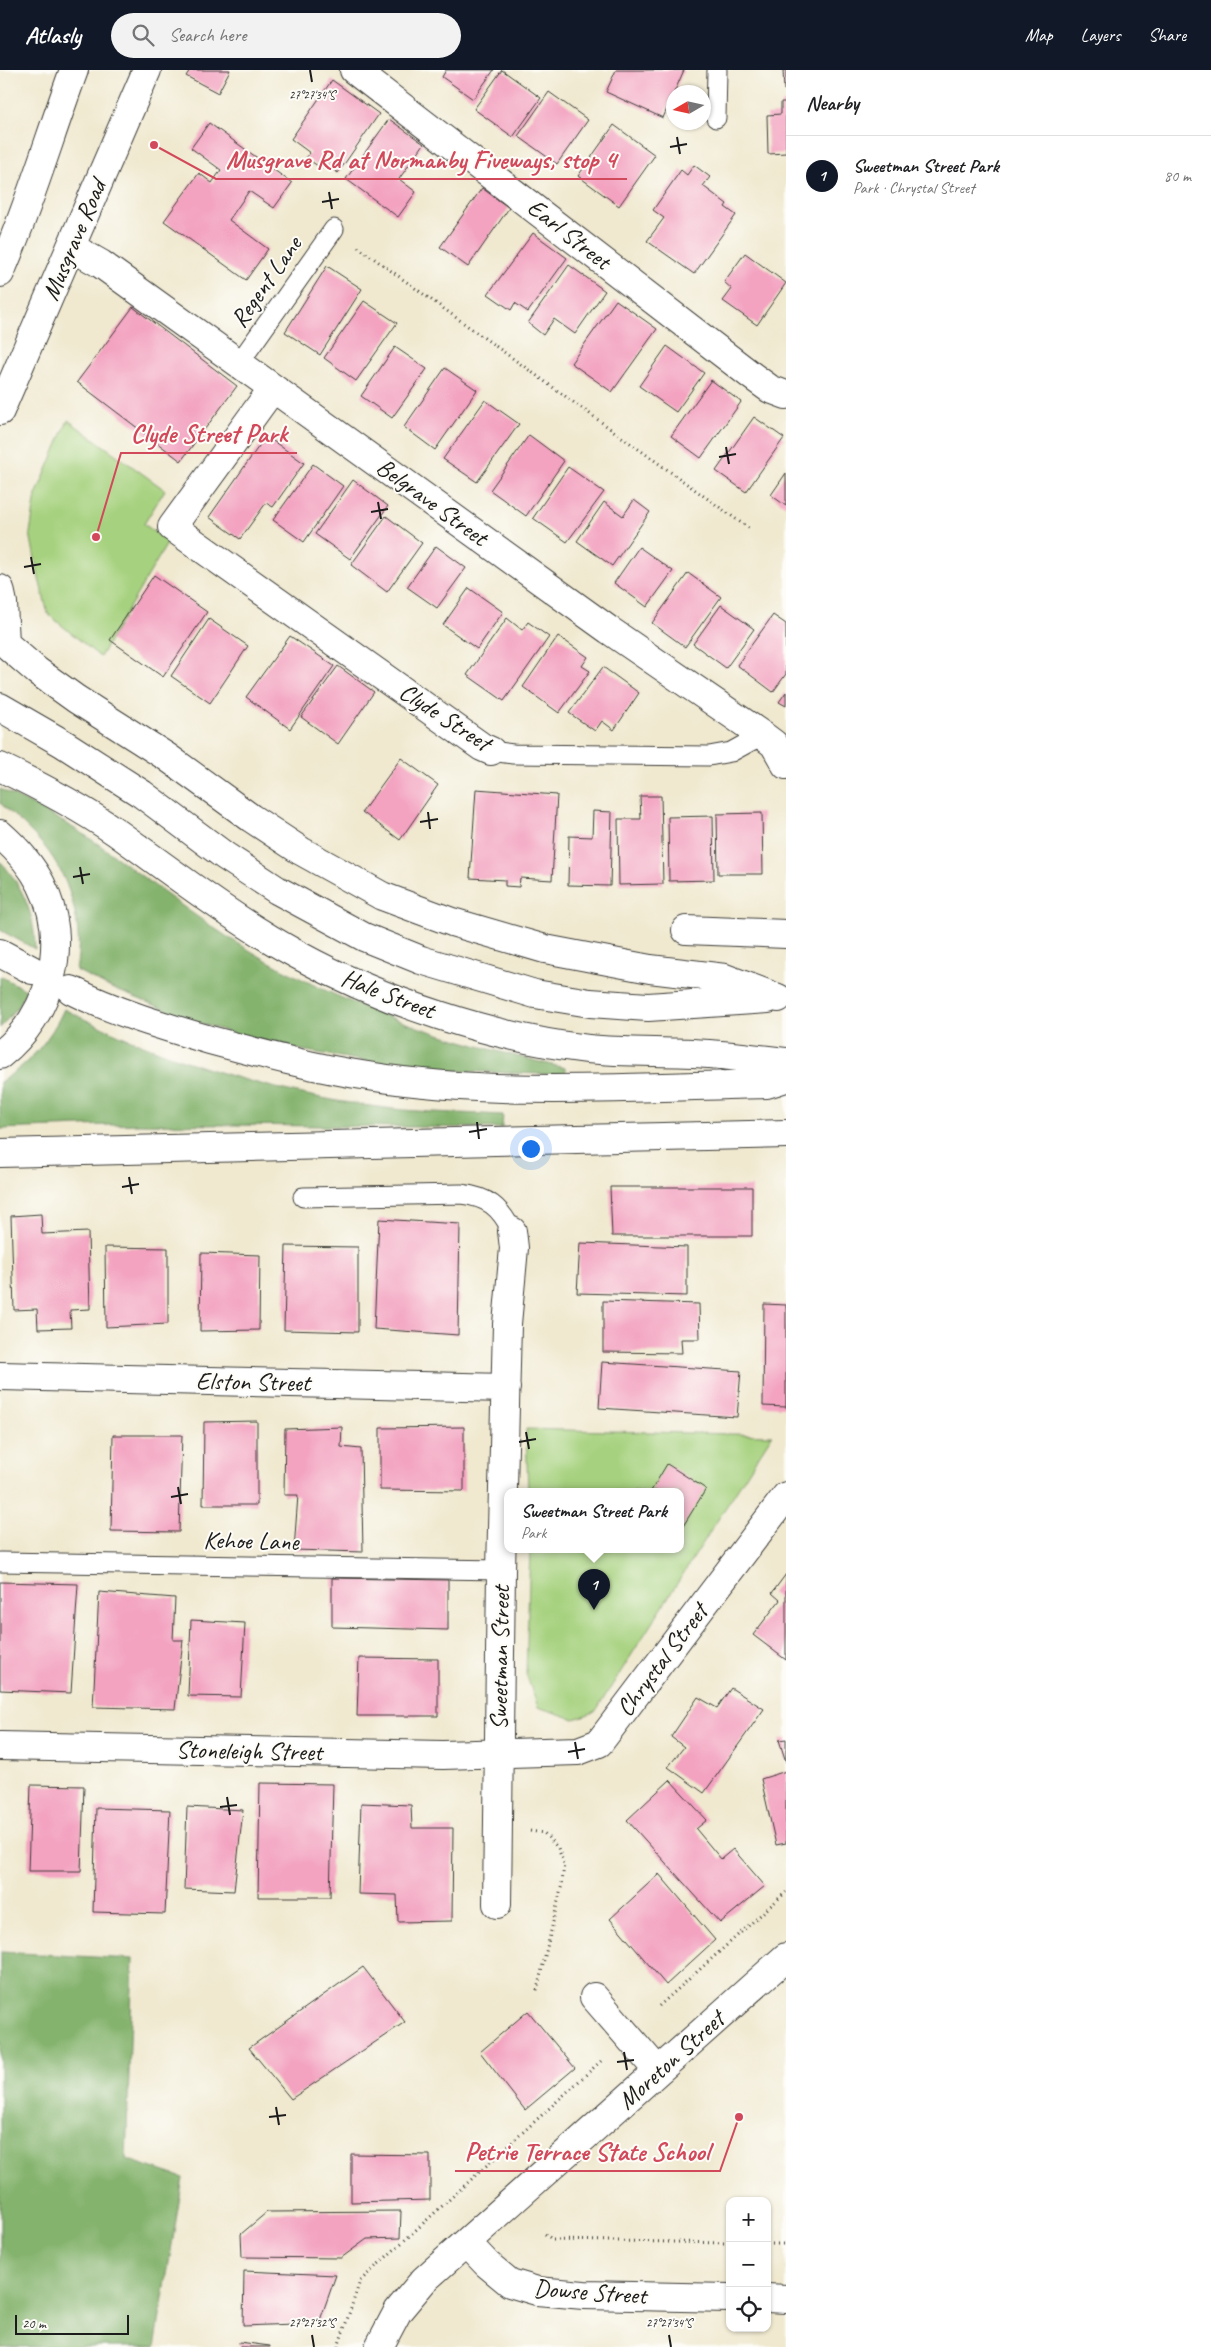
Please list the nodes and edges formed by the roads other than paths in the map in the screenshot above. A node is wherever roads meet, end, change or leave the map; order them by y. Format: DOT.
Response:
graph roads {
  1 [pos="74,70"];
  2 [pos="147,70"];
  3 [pos="354,70"];
  4 [pos="717,70"];
  5 [pos="716,118"];
  6 [pos="334,229"];
  7 [pos="71,247"];
  8 [pos="0,273"];
  9 [pos="240,363"];
  10 [pos="273,388"];
  11 [pos="786,395"];
  12 [pos="0,411"];
  13 [pos="0,589"];
  14 [pos="2,641"];
  15 [pos="0,708"];
  16 [pos="762,735"];
  17 [pos="491,751"];
  18 [pos="786,765"];
  19 [pos="0,767"];
  20 [pos="0,834"];
  21 [pos="686,930"];
  22 [pos="786,934"];
  23 [pos="0,953"];
  24 [pos="32,970"];
  25 [pos="71,990"];
  26 [pos="782,998"];
  27 [pos="0,1055"];
  28 [pos="786,1062"];
  29 [pos="786,1078"];
  30 [pos="786,1134"];
  31 [pos="0,1153"];
  32 [pos="303,1196"];
  33 [pos="512,1232"];
  34 [pos="0,1376"];
  35 [pos="506,1388"];
  36 [pos="786,1496"];
  37 [pos="0,1562"];
  38 [pos="501,1570"];
  39 [pos="0,1746"];
  40 [pos="498,1754"];
  41 [pos="497,1904"];
  42 [pos="786,1957"];
  43 [pos="594,1997"];
  44 [pos="658,2071"];
  45 [pos="467,2243"];
  46 [pos="726,2298"];
  47 [pos="771,2298"];
  48 [pos="786,2299"];
  49 [pos="379,2347"];
  1 -- 8 [label="main road"];
  2 -- 7 [label="main road, Musgrave Road"];
  3 -- 11 [label="main road, Earl Street"];
  4 -- 5 [label="lane"];
  6 -- 9 [label="lane, Regent Lane"];
  7 -- 9 [label="main road, Belgrave Street"];
  7 -- 12 [label="main road, Musgrave Road"];
  9 -- 10 [label="main road, Belgrave Street"];
  10 -- 16 [label="main road, Belgrave Street"];
  10 -- 17 [label="main road, Clyde Street"];
  13 -- 14 [label="main road"];
  14 -- 26 [label="main road"];
  15 -- 26 [label="main road, Hale Street"];
  16 -- 17 [label="lane, Clyde Street"];
  16 -- 18 [label="main road, Belgrave Street"];
  19 -- 28 [label="main road, Hale Street"];
  20 -- 27 [label="main road"];
  21 -- 22 [label="main road"];
  23 -- 24 [label="main road"];
  25 -- 29 [label="main road"];
  30 -- 31 [label="main road"];
  32 -- 33 [label="lane"];
  33 -- 35 [label="main road, Sweetman Street"];
  34 -- 35 [label="main road, Elston Street"];
  35 -- 38 [label="main road, Sweetman Street"];
  36 -- 40 [label="main road, Chrystal Street"];
  37 -- 38 [label="lane, Kehoe Lane"];
  38 -- 40 [label="main road, Sweetman Street"];
  39 -- 40 [label="main road, Stoneleigh Street"];
  40 -- 41 [label="main road, Sweetman Street"];
  42 -- 44 [label="main road, Moreton Street"];
  43 -- 44 [label="main road"];
  44 -- 45 [label="main road, Moreton Street"];
  45 -- 46 [label="main road, Dowse Street"];
  45 -- 49 [label="main road, Moreton Street"];
  47 -- 48 [label="main road"];
}
